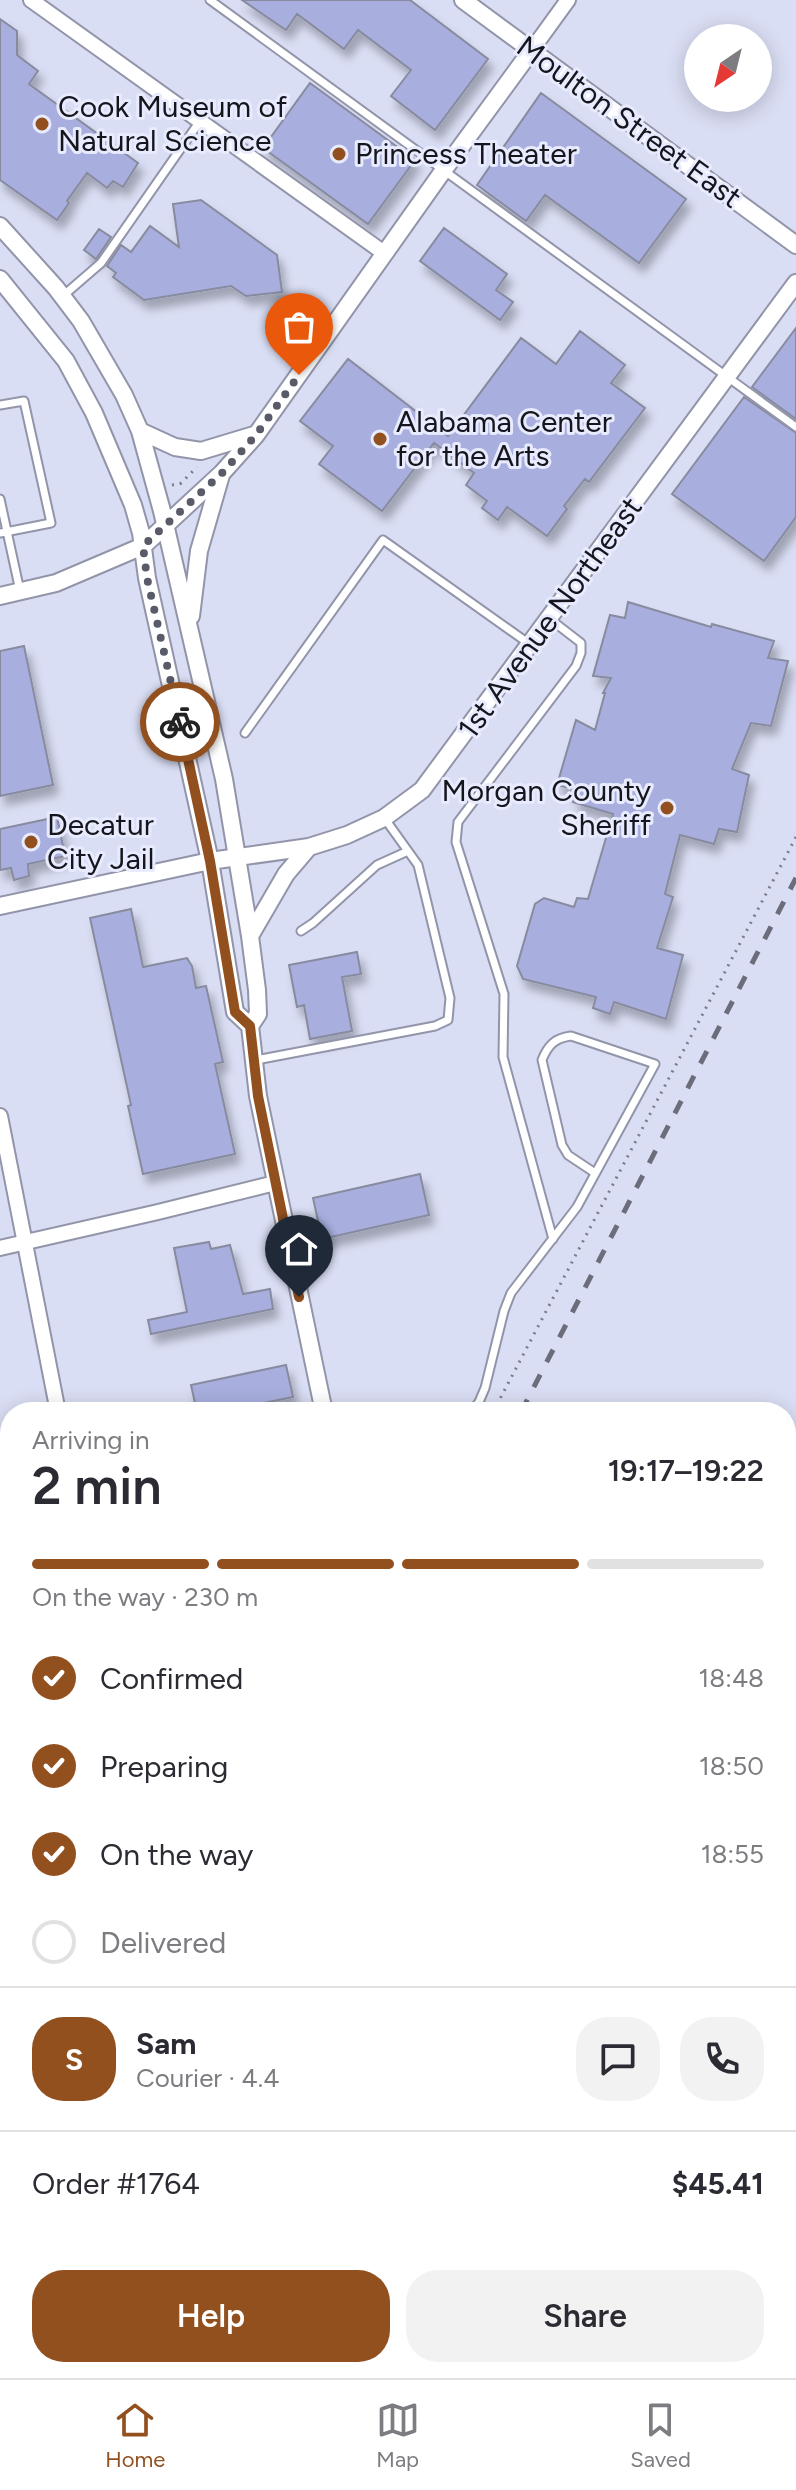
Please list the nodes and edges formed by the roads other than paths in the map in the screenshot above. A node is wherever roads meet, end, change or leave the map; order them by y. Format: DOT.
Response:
graph roads {
  1 [pos="31,0"];
  2 [pos="210,0"];
  3 [pos="463,0"];
  4 [pos="568,0"];
  5 [pos="531,51"];
  6 [pos="204,124"];
  7 [pos="443,171"];
  8 [pos="0,226"];
  9 [pos="796,245"];
  10 [pos="384,253"];
  11 [pos="0,279"];
  12 [pos="796,283"];
  13 [pos="63,297"];
  14 [pos="727,377"];
  15 [pos="0,405"];
  16 [pos="796,427"];
  17 [pos="140,431"];
  18 [pos="256,435"];
  19 [pos="222,473"];
  20 [pos="0,499"];
  21 [pos="165,527"];
  22 [pos="4,532"];
  23 [pos="143,546"];
  24 [pos="20,591"];
  25 [pos="0,596"];
  26 [pos="550,618"];
  27 [pos="190,629"];
  28 [pos="530,645"];
  29 [pos="245,733"];
  30 [pos="384,818"];
  31 [pos="309,847"];
  32 [pos="408,851"];
  33 [pos="237,857"];
  34 [pos="210,861"];
  35 [pos="0,906"];
  36 [pos="301,931"];
  37 [pos="250,936"];
  38 [pos="250,1026"];
  39 [pos="254,1061"];
  40 [pos="0,1116"];
  41 [pos="595,1173"];
  42 [pos="275,1183"];
  43 [pos="553,1239"];
  44 [pos="24,1243"];
  45 [pos="0,1248"];
  46 [pos="56,1402"];
  47 [pos="322,1402"];
  48 [pos="479,1402"];
  1 -- 6 [label="street"];
  2 -- 7 [label="lane"];
  3 -- 5 [label="street, Moulton Street East"];
  4 -- 5 [label="street"];
  5 -- 7 [label="street"];
  5 -- 9 [label="street, Moulton Street East"];
  6 -- 10 [label="street"];
  6 -- 13 [label="lane"];
  7 -- 10 [label="street"];
  7 -- 14 [label="lane"];
  8 -- 13 [label="street"];
  10 -- 18 [label="street"];
  11 -- 23 [label="street"];
  12 -- 14 [label="street, 1st Avenue Northeast"];
  13 -- 17 [label="street"];
  14 -- 16 [label="lane"];
  14 -- 26 [label="street, 1st Avenue Northeast"];
  15 -- 22 [label="lane"];
  17 -- 18 [label="street"];
  17 -- 21 [label="street"];
  18 -- 19 [label="street"];
  19 -- 21 [label="street"];
  19 -- 27 [label="street"];
  20 -- 22 [label="lane"];
  21 -- 23 [label="street"];
  21 -- 27 [label="street"];
  22 -- 24 [label="lane"];
  23 -- 24 [label="street"];
  23 -- 34 [label="street"];
  24 -- 25 [label="street"];
  26 -- 28 [label="street, 1st Avenue Northeast"];
  26 -- 43 [label="lane"];
  27 -- 33 [label="street"];
  28 -- 29 [label="lane"];
  28 -- 30 [label="street, 1st Avenue Northeast"];
  30 -- 31 [label="street, 1st Avenue Northeast"];
  30 -- 32 [label="lane"];
  31 -- 33 [label="street, 1st Avenue Northeast"];
  31 -- 37 [label="street"];
  32 -- 36 [label="lane"];
  32 -- 39 [label="lane"];
  33 -- 34 [label="street, 1st Avenue Northeast"];
  33 -- 37 [label="street"];
  34 -- 35 [label="street, 1st Avenue Northeast"];
  34 -- 38 [label="street"];
  37 -- 38 [label="street"];
  38 -- 39 [label="street"];
  39 -- 42 [label="street"];
  40 -- 44 [label="street"];
  41 -- 41 [label="lane"];
  41 -- 43 [label="lane"];
  42 -- 44 [label="street"];
  42 -- 47 [label="street"];
  43 -- 48 [label="lane"];
  44 -- 45 [label="street"];
  44 -- 46 [label="street"];
}
